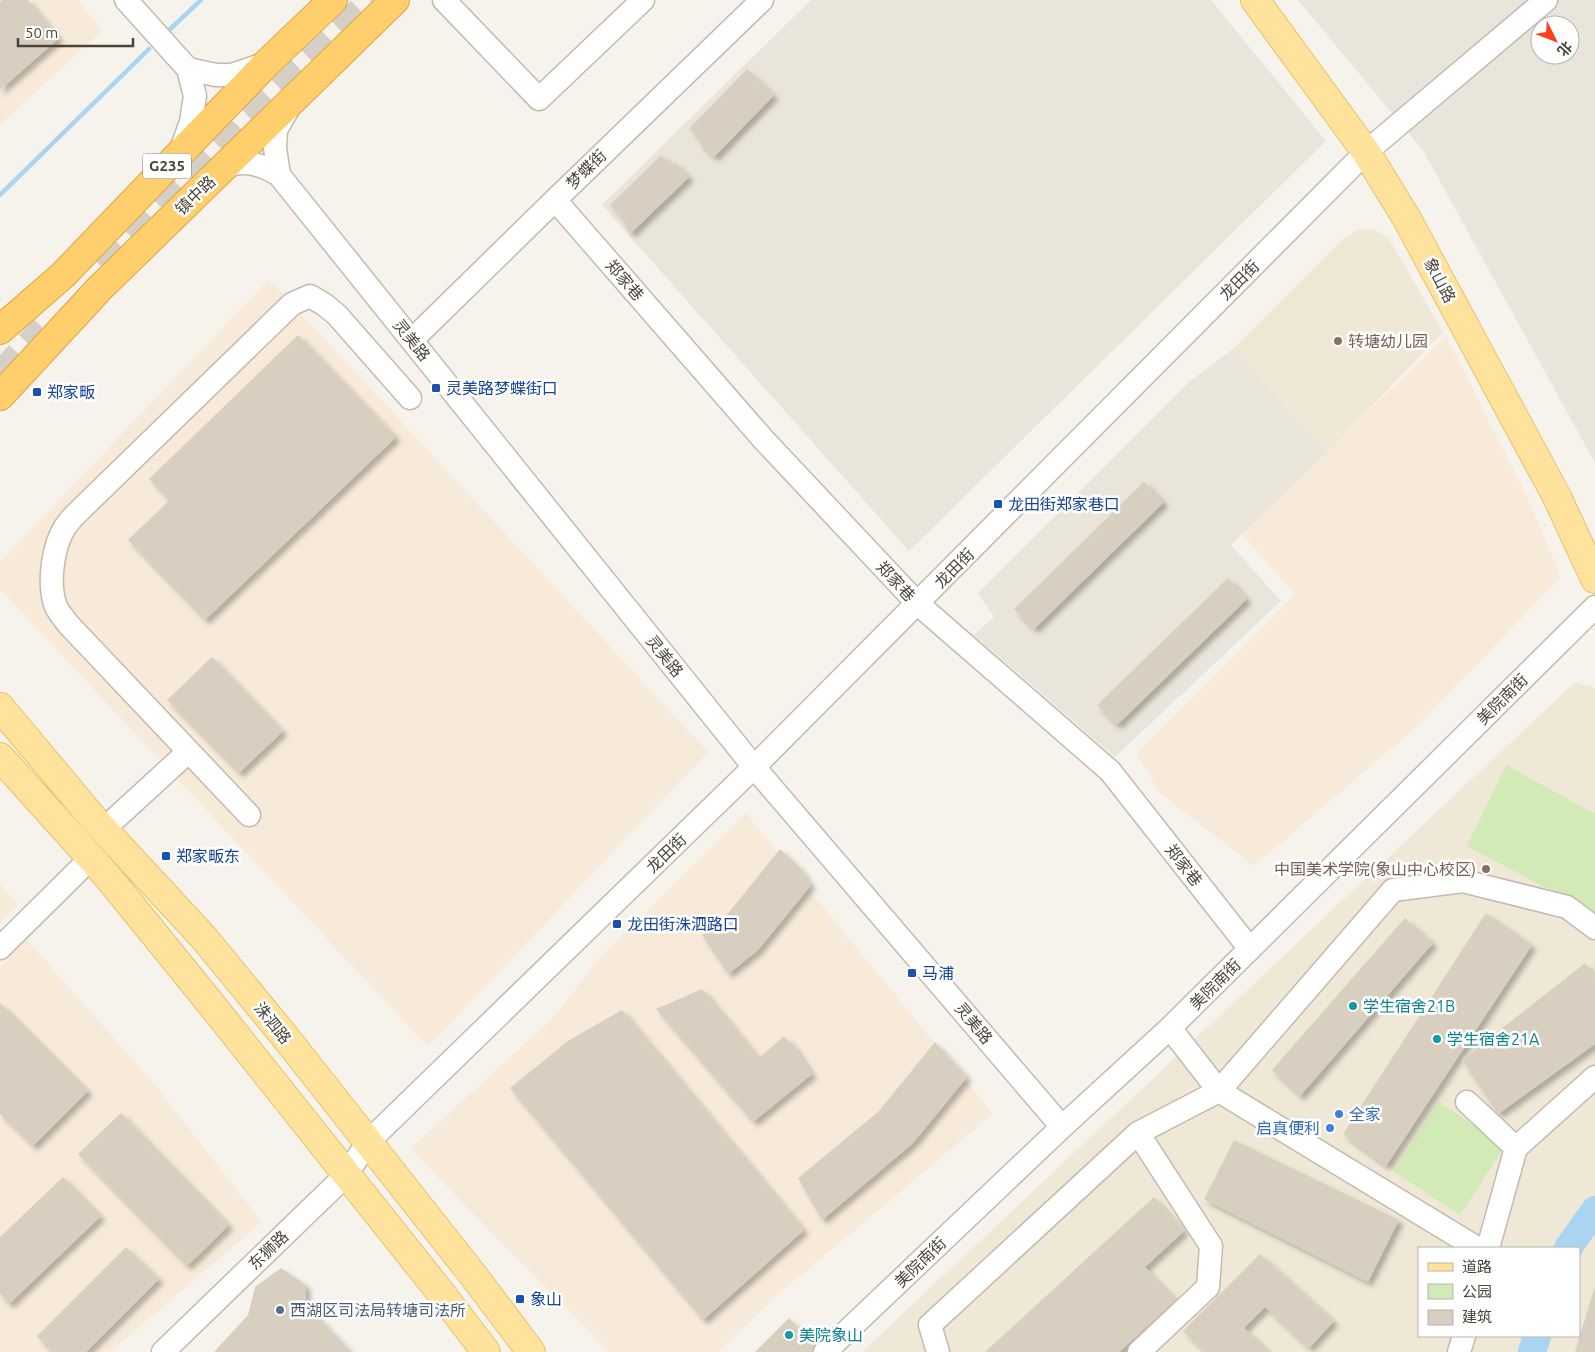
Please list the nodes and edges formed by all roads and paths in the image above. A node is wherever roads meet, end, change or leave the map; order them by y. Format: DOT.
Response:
graph roads {
  1 [pos="126,0"];
  2 [pos="333,0"];
  3 [pos="395,0"];
  4 [pos="444,0"];
  5 [pos="643,0"];
  6 [pos="762,0"];
  7 [pos="1255,0"];
  8 [pos="1546,0"];
  9 [pos="267,63"];
  10 [pos="188,69"];
  11 [pos="292,102"];
  12 [pos="1366,152"];
  13 [pos="180,153"];
  14 [pos="280,175"];
  15 [pos="210,180"];
  16 [pos="555,200"];
  17 [pos="0,330"];
  18 [pos="412,340"];
  19 [pos="0,396"];
  20 [pos="410,398"];
  21 [pos="1595,578"];
  22 [pos="918,604"];
  23 [pos="1595,607"];
  24 [pos="0,707"];
  25 [pos="188,752"];
  26 [pos="0,757"];
  27 [pos="754,767"];
  28 [pos="249,815"];
  29 [pos="104,830"];
  30 [pos="91,858"];
  31 [pos="1595,928"];
  32 [pos="4,937"];
  33 [pos="1250,949"];
  34 [pos="1170,1028"];
  35 [pos="1595,1077"];
  36 [pos="1219,1091"];
  37 [pos="1467,1102"];
  38 [pos="1062,1127"];
  39 [pos="1138,1133"];
  40 [pos="368,1142"];
  41 [pos="1516,1148"];
  42 [pos="346,1175"];
  43 [pos="1475,1247"];
  44 [pos="1488,1247"];
  45 [pos="1464,1337"];
  46 [pos="163,1352"];
  47 [pos="486,1352"];
  48 [pos="531,1352"];
  49 [pos="825,1352"];
  50 [pos="938,1352"];
  51 [pos="1139,1352"];
  52 [pos="1459,1352"];
  1 -- 10 [label="street"];
  2 -- 9 [label="highway, G235"];
  3 -- 11 [label="highway, 镇中路 / G235"];
  4 -- 5 [label="street"];
  6 -- 16 [label="street, 梦蝶街"];
  7 -- 12 [label="main road, 象山路"];
  8 -- 12 [label="street, 龙田街"];
  9 -- 10 [label="street"];
  9 -- 13 [label="highway, G235"];
  10 -- 13 [label="street"];
  11 -- 14 [label="street, 灵美路"];
  11 -- 15 [label="highway, 镇中路 / G235"];
  12 -- 21 [label="main road, 象山路"];
  12 -- 22 [label="street, 龙田街"];
  13 -- 17 [label="highway, G235"];
  14 -- 15 [label="street, 灵美路"];
  14 -- 18 [label="street, 灵美路"];
  15 -- 19 [label="highway, 镇中路 / G235"];
  16 -- 18 [label="street, 梦蝶街"];
  16 -- 22 [label="street, 郑家巷"];
  18 -- 27 [label="street, 灵美路"];
  20 -- 25 [label="street"];
  22 -- 27 [label="street, 龙田街"];
  22 -- 33 [label="street, 郑家巷"];
  23 -- 33 [label="street, 美院南街"];
  24 -- 29 [label="main road, 洙泗路"];
  25 -- 28 [label="street"];
  25 -- 29 [label="street"];
  26 -- 30 [label="main road"];
  27 -- 38 [label="street, 灵美路"];
  27 -- 40 [label="street, 龙田街"];
  29 -- 40 [label="main road, 洙泗路"];
  30 -- 32 [label="street"];
  30 -- 42 [label="main road"];
  31 -- 36 [label="street"];
  33 -- 34 [label="street, 美院南街"];
  34 -- 36 [label="street"];
  34 -- 38 [label="street, 美院南街"];
  35 -- 41 [label="street"];
  36 -- 39 [label="street"];
  36 -- 43 [label="street"];
  37 -- 41 [label="street"];
  38 -- 49 [label="street, 美院南街"];
  39 -- 50 [label="street"];
  39 -- 51 [label="street"];
  40 -- 42 [label="street, 东狮路"];
  40 -- 48 [label="main road, 洙泗路"];
  41 -- 44 [label="street"];
  42 -- 46 [label="street, 东狮路"];
  42 -- 47 [label="main road"];
  45 -- 52 [label="street"];
}
